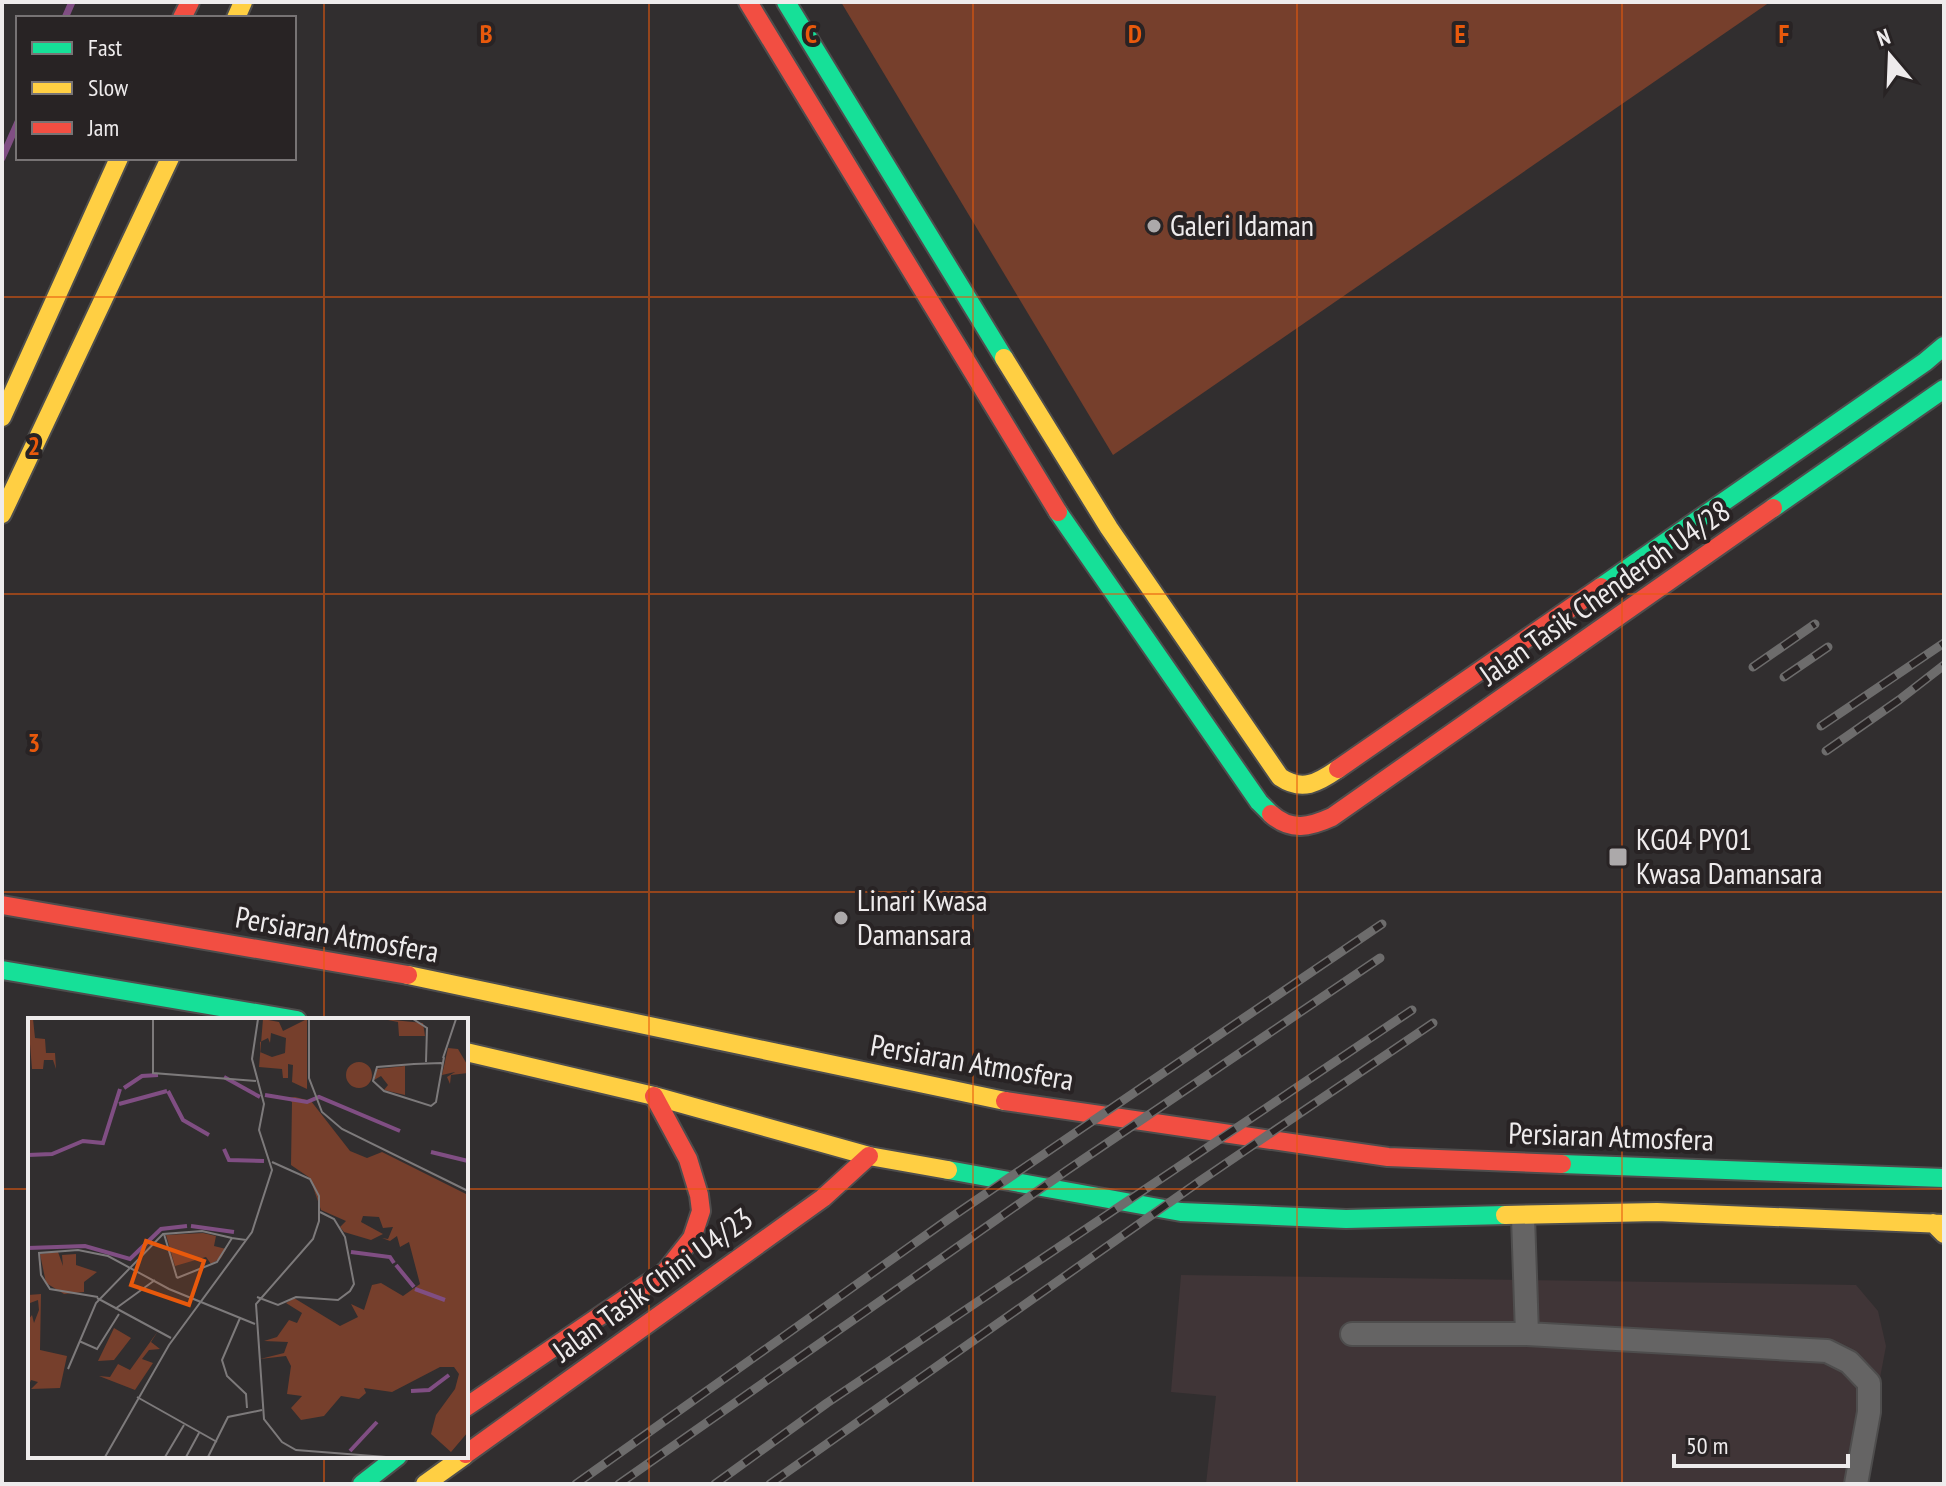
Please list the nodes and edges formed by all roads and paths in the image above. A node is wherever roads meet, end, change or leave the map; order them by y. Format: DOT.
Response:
graph roads {
  1 [pos="748,2"];
  2 [pos="786,2"];
  3 [pos="118,160"];
  4 [pos="169,160"];
  5 [pos="1944,346"];
  6 [pos="1944,389"];
  7 [pos="2,417"];
  8 [pos="1068,464"];
  9 [pos="1039,484"];
  10 [pos="2,514"];
  11 [pos="1296,787"];
  12 [pos="1292,828"];
  13 [pos="8,904"];
  14 [pos="5,972"];
  15 [pos="285,1018"];
  16 [pos="468,1052"];
  17 [pos="654,1096"];
  18 [pos="869,1156"];
  19 [pos="1944,1178"];
  20 [pos="1523,1217"];
  21 [pos="1940,1227"];
  22 [pos="1352,1334"];
  23 [pos="1527,1334"];
  24 [pos="468,1406"];
  25 [pos="468,1453"];
  26 [pos="395,1458"];
  27 [pos="461,1458"];
  28 [pos="362,1484"];
  29 [pos="425,1484"];
  30 [pos="1856,1484"];
  1 -- 9 [label="street"];
  2 -- 8 [label="street"];
  3 -- 7 [label="street"];
  4 -- 10 [label="street"];
  5 -- 11 [label="street, Jalan Tasik Chenderoh U4/28"];
  6 -- 12 [label="street, Jalan Tasik Chenderoh U4/28"];
  8 -- 9 [label="street"];
  8 -- 11 [label="street"];
  9 -- 12 [label="street"];
  11 -- 12 [label="street"];
  13 -- 19 [label="street, Persiaran Atmosfera"];
  14 -- 15 [label="street"];
  16 -- 17 [label="street"];
  17 -- 18 [label="street"];
  17 -- 24 [label="street, Jalan Tasik Chini U4/23"];
  18 -- 20 [label="street"];
  18 -- 25 [label="street, Jalan Tasik Chini U4/23"];
  20 -- 21 [label="street"];
  20 -- 23 [label="street"];
  22 -- 23 [label="street"];
  23 -- 30 [label="street"];
  26 -- 28 [label="street"];
  27 -- 29 [label="street, Jalan Tasik Chini U4/23"];
}
